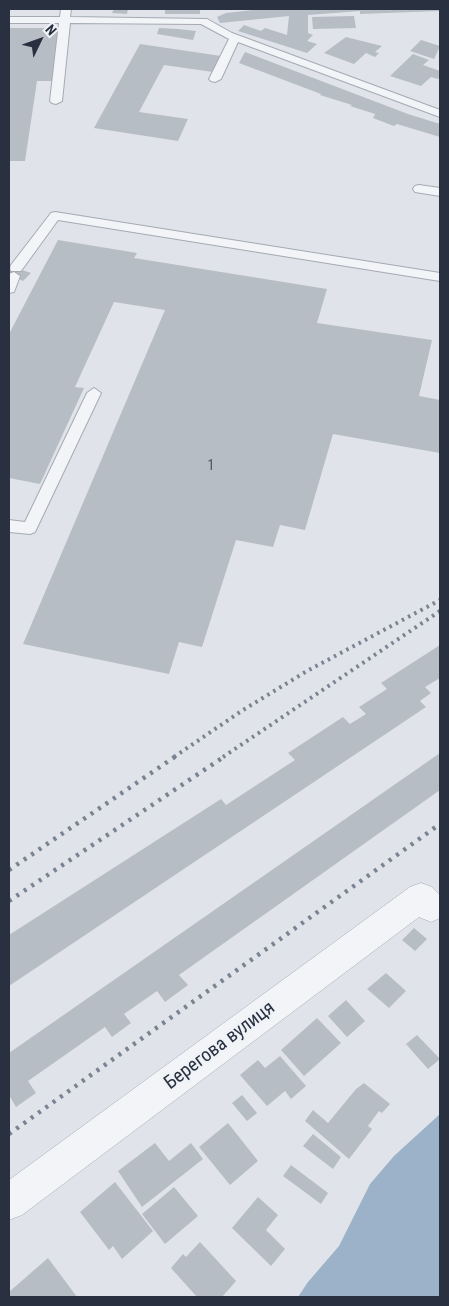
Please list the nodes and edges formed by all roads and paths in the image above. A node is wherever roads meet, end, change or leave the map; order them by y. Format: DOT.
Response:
graph roads {
  1 [pos="65,14"];
  2 [pos="9,20"];
  3 [pos="235,37"];
  4 [pos="215,79"];
  5 [pos="56,101"];
  6 [pos="440,114"];
  7 [pos="419,189"];
  8 [pos="440,192"];
  9 [pos="15,272"];
  10 [pos="440,277"];
  11 [pos="9,289"];
  12 [pos="94,393"];
  13 [pos="9,526"];
  14 [pos="436,911"];
  15 [pos="9,1202"];
  1 -- 2 [label="lane"];
  1 -- 3 [label="lane"];
  1 -- 5 [label="lane"];
  3 -- 4 [label="lane"];
  3 -- 6 [label="lane"];
  7 -- 8 [label="lane"];
  9 -- 10 [label="lane"];
  9 -- 11 [label="lane"];
  12 -- 13 [label="lane"];
  14 -- 15 [label="street, Берегова вулиця"];
}
